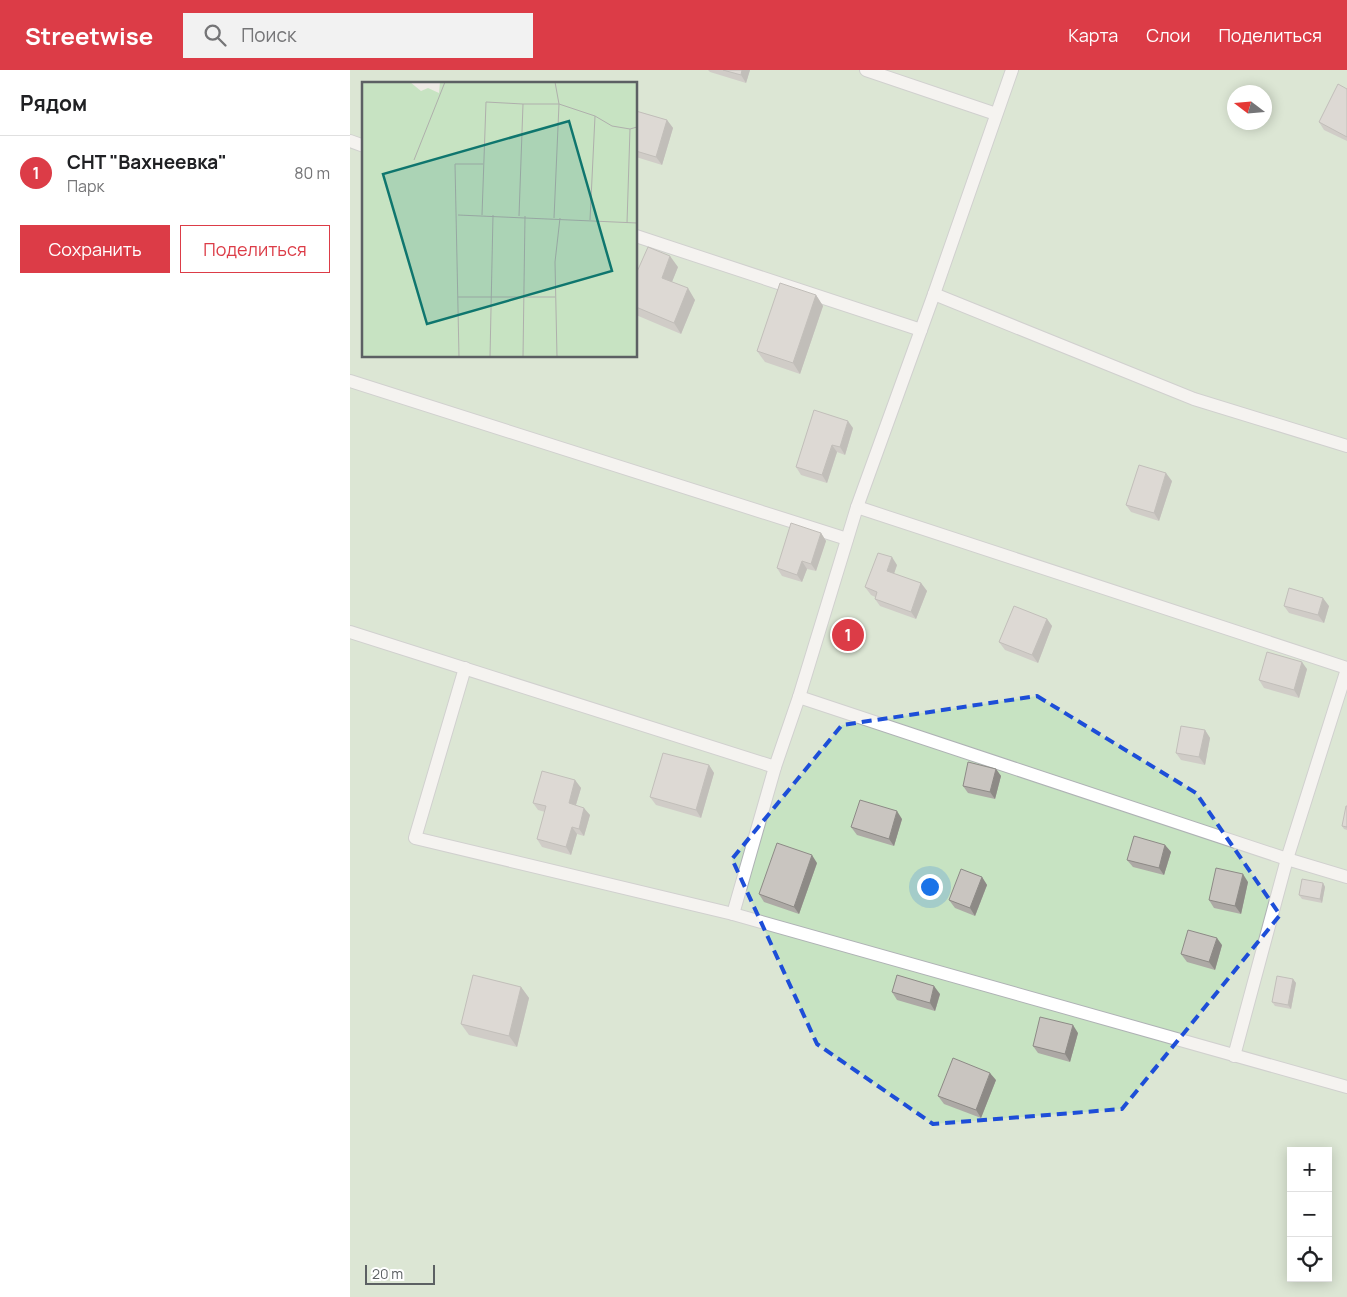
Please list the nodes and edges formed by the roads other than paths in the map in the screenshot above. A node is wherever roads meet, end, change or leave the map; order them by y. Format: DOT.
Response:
graph roads {
  1 [pos="866,70"];
  2 [pos="1012,70"];
  3 [pos="996,114"];
  4 [pos="350,141"];
  5 [pos="362,145"];
  6 [pos="638,237"];
  7 [pos="934,294"];
  8 [pos="921,330"];
  9 [pos="350,381"];
  10 [pos="1347,446"];
  11 [pos="857,507"];
  12 [pos="846,539"];
  13 [pos="350,632"];
  14 [pos="466,668"];
  15 [pos="1347,668"];
  16 [pos="799,697"];
  17 [pos="775,767"];
  18 [pos="1287,859"];
  19 [pos="1347,877"];
  20 [pos="733,914"];
  21 [pos="1234,1056"];
  22 [pos="1347,1087"];
  1 -- 3 [label="lane"];
  2 -- 3 [label="lane"];
  3 -- 7 [label="lane"];
  4 -- 5 [label="lane"];
  6 -- 8 [label="lane"];
  7 -- 8 [label="lane"];
  7 -- 10 [label="lane"];
  8 -- 11 [label="lane"];
  9 -- 12 [label="lane"];
  11 -- 12 [label="lane"];
  11 -- 15 [label="lane"];
  12 -- 16 [label="lane"];
  13 -- 14 [label="lane"];
  14 -- 17 [label="lane"];
  14 -- 20 [label="lane"];
  15 -- 18 [label="lane"];
  16 -- 17 [label="lane"];
  16 -- 18 [label="lane"];
  17 -- 20 [label="lane"];
  18 -- 19 [label="lane"];
  18 -- 21 [label="lane"];
  20 -- 21 [label="lane"];
  21 -- 22 [label="lane"];
}
